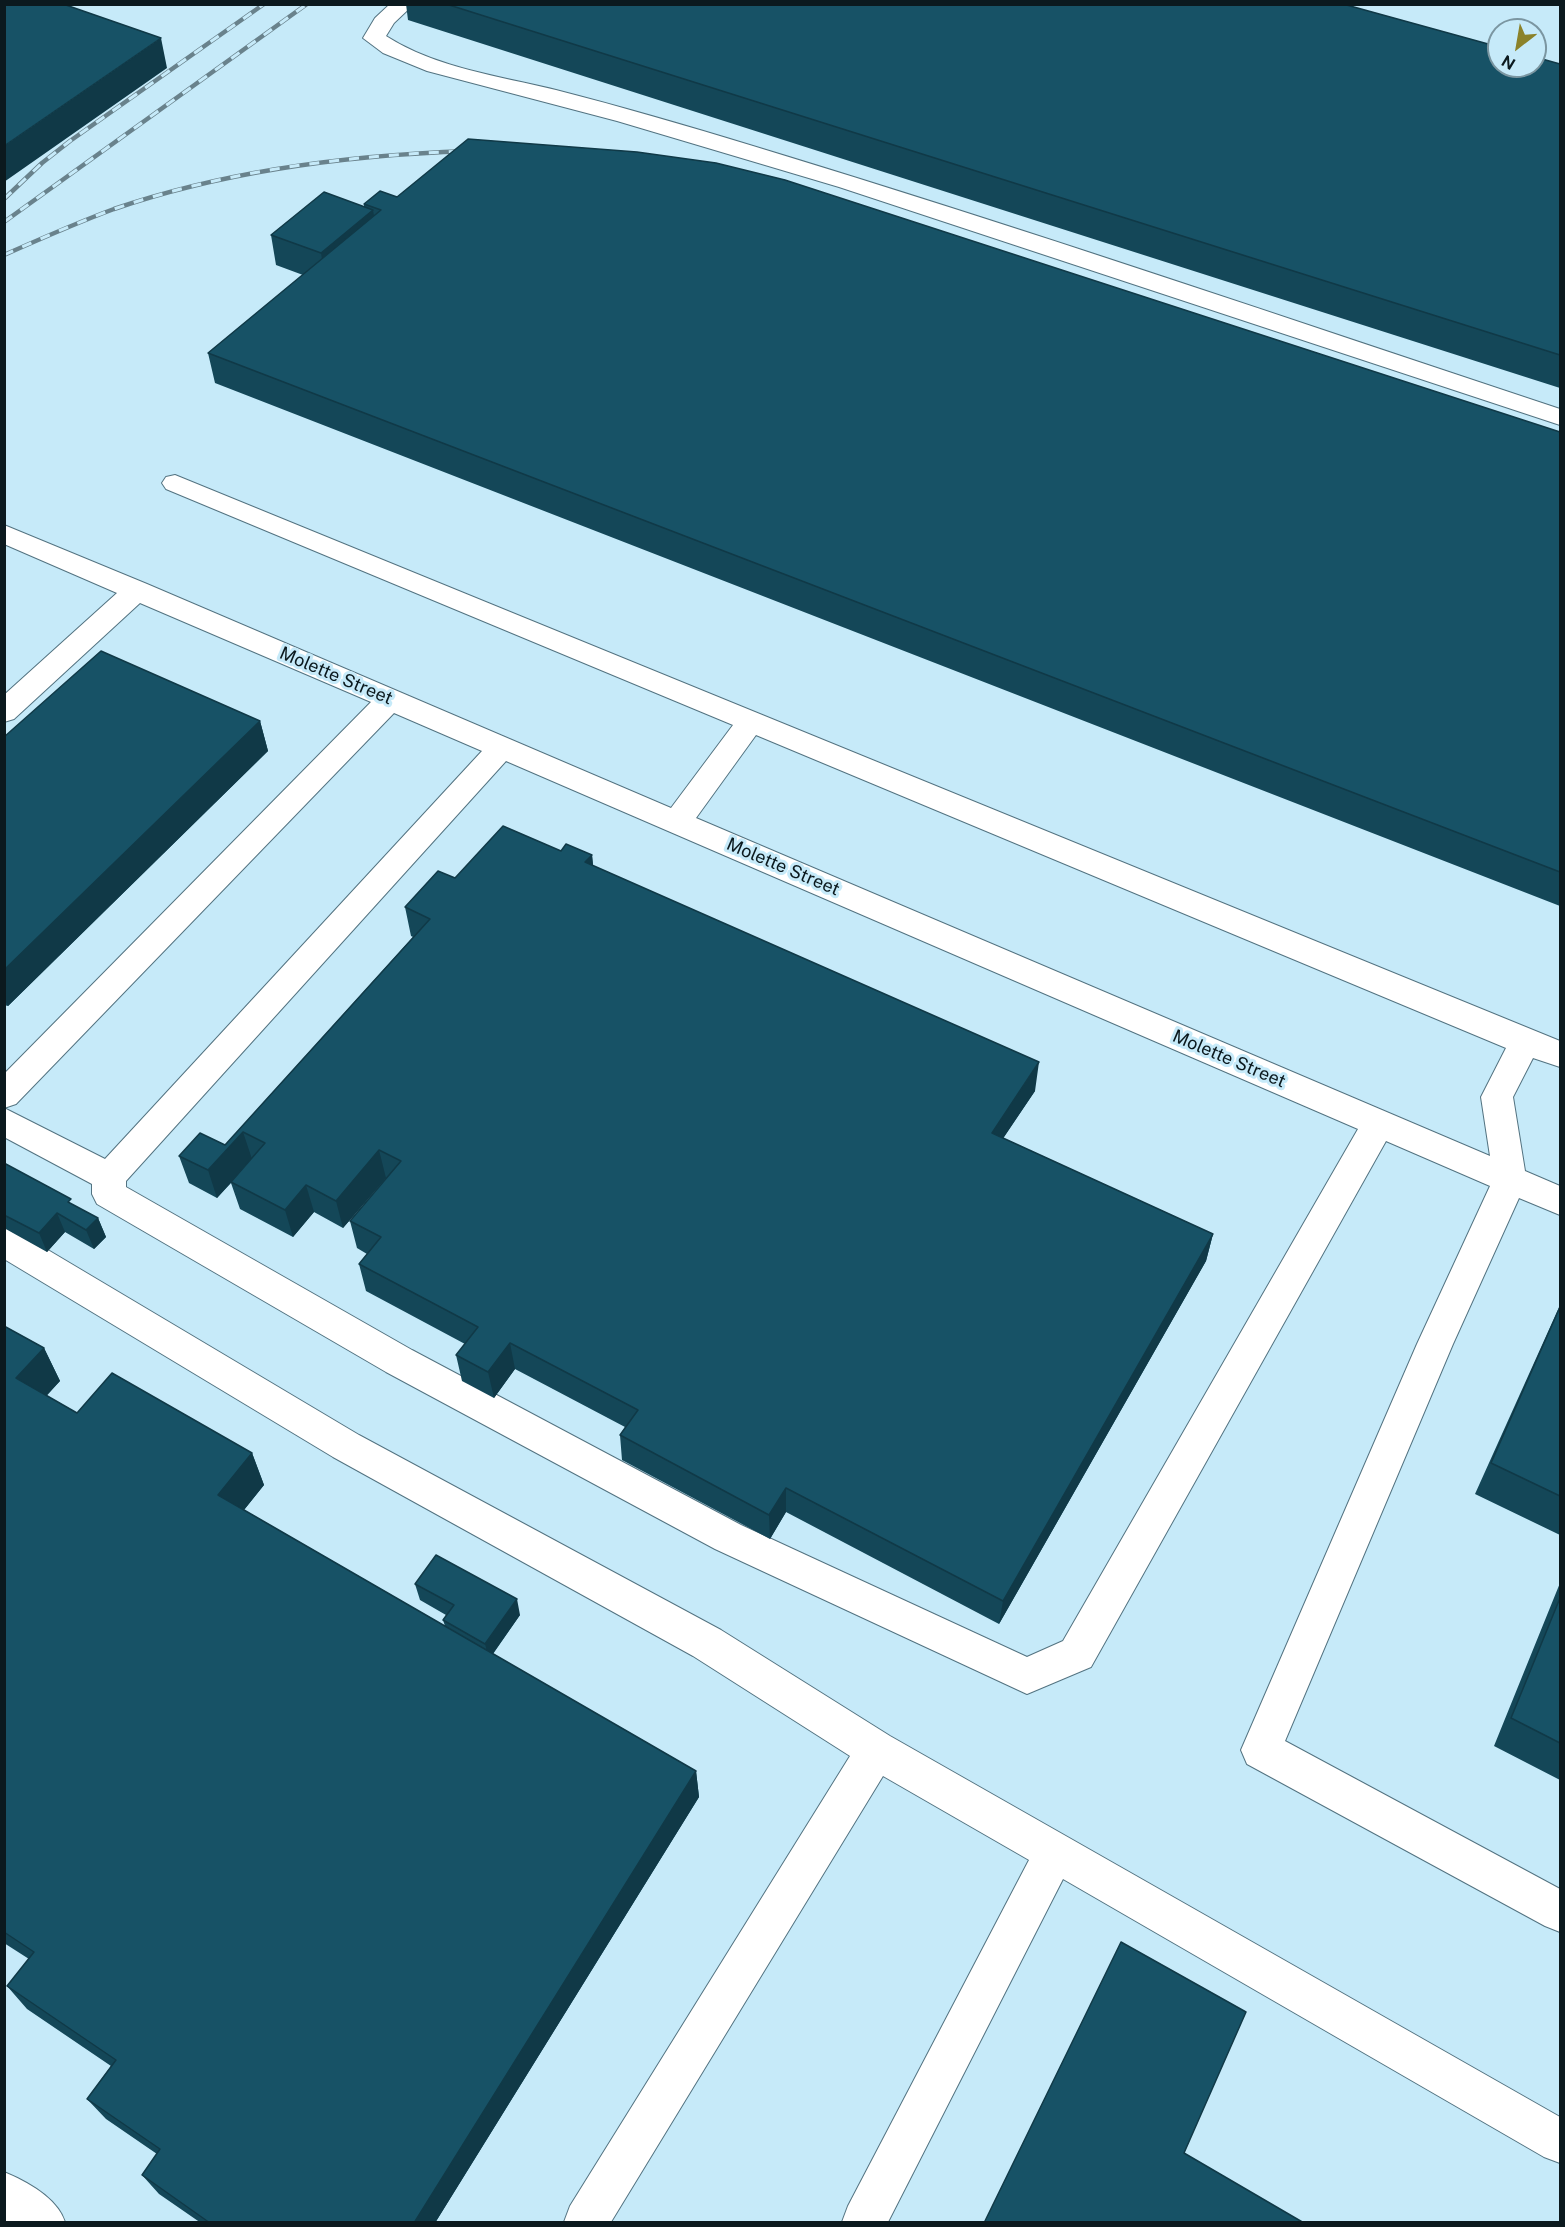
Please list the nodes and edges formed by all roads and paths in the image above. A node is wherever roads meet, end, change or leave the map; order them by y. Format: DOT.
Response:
graph roads {
  1 [pos="404,4"];
  2 [pos="1560,417"];
  3 [pos="175,483"];
  4 [pos="4,534"];
  5 [pos="136,590"];
  6 [pos="392,699"];
  7 [pos="4,712"];
  8 [pos="752,721"];
  9 [pos="502,747"];
  10 [pos="676,822"];
  11 [pos="1525,1042"];
  12 [pos="1560,1054"];
  13 [pos="4,1095"];
  14 [pos="4,1121"];
  15 [pos="1379,1123"];
  16 [pos="109,1177"];
  17 [pos="1510,1180"];
  18 [pos="1560,1201"];
  19 [pos="4,1241"];
  20 [pos="876,1750"];
  21 [pos="1054,1852"];
  22 [pos="1560,1911"];
  23 [pos="1560,2141"];
  24 [pos="4,2194"];
  25 [pos="43,2223"];
  26 [pos="586,2223"];
  27 [pos="864,2223"];
  1 -- 2 [label="street"];
  3 -- 8 [label="street"];
  4 -- 5 [label="street, Molette Street"];
  5 -- 6 [label="street, Molette Street"];
  5 -- 7 [label="street"];
  6 -- 9 [label="street, Molette Street"];
  6 -- 13 [label="street"];
  8 -- 10 [label="street"];
  8 -- 11 [label="street"];
  9 -- 10 [label="street, Molette Street"];
  9 -- 16 [label="street"];
  10 -- 15 [label="street, Molette Street"];
  11 -- 12 [label="street"];
  11 -- 17 [label="street"];
  14 -- 16 [label="street"];
  15 -- 16 [label="street"];
  15 -- 17 [label="street, Molette Street"];
  17 -- 18 [label="street, Molette Street"];
  17 -- 22 [label="street"];
  19 -- 20 [label="street"];
  20 -- 21 [label="street"];
  20 -- 26 [label="street"];
  21 -- 23 [label="street"];
  21 -- 27 [label="street"];
  24 -- 25 [label="street"];
}
